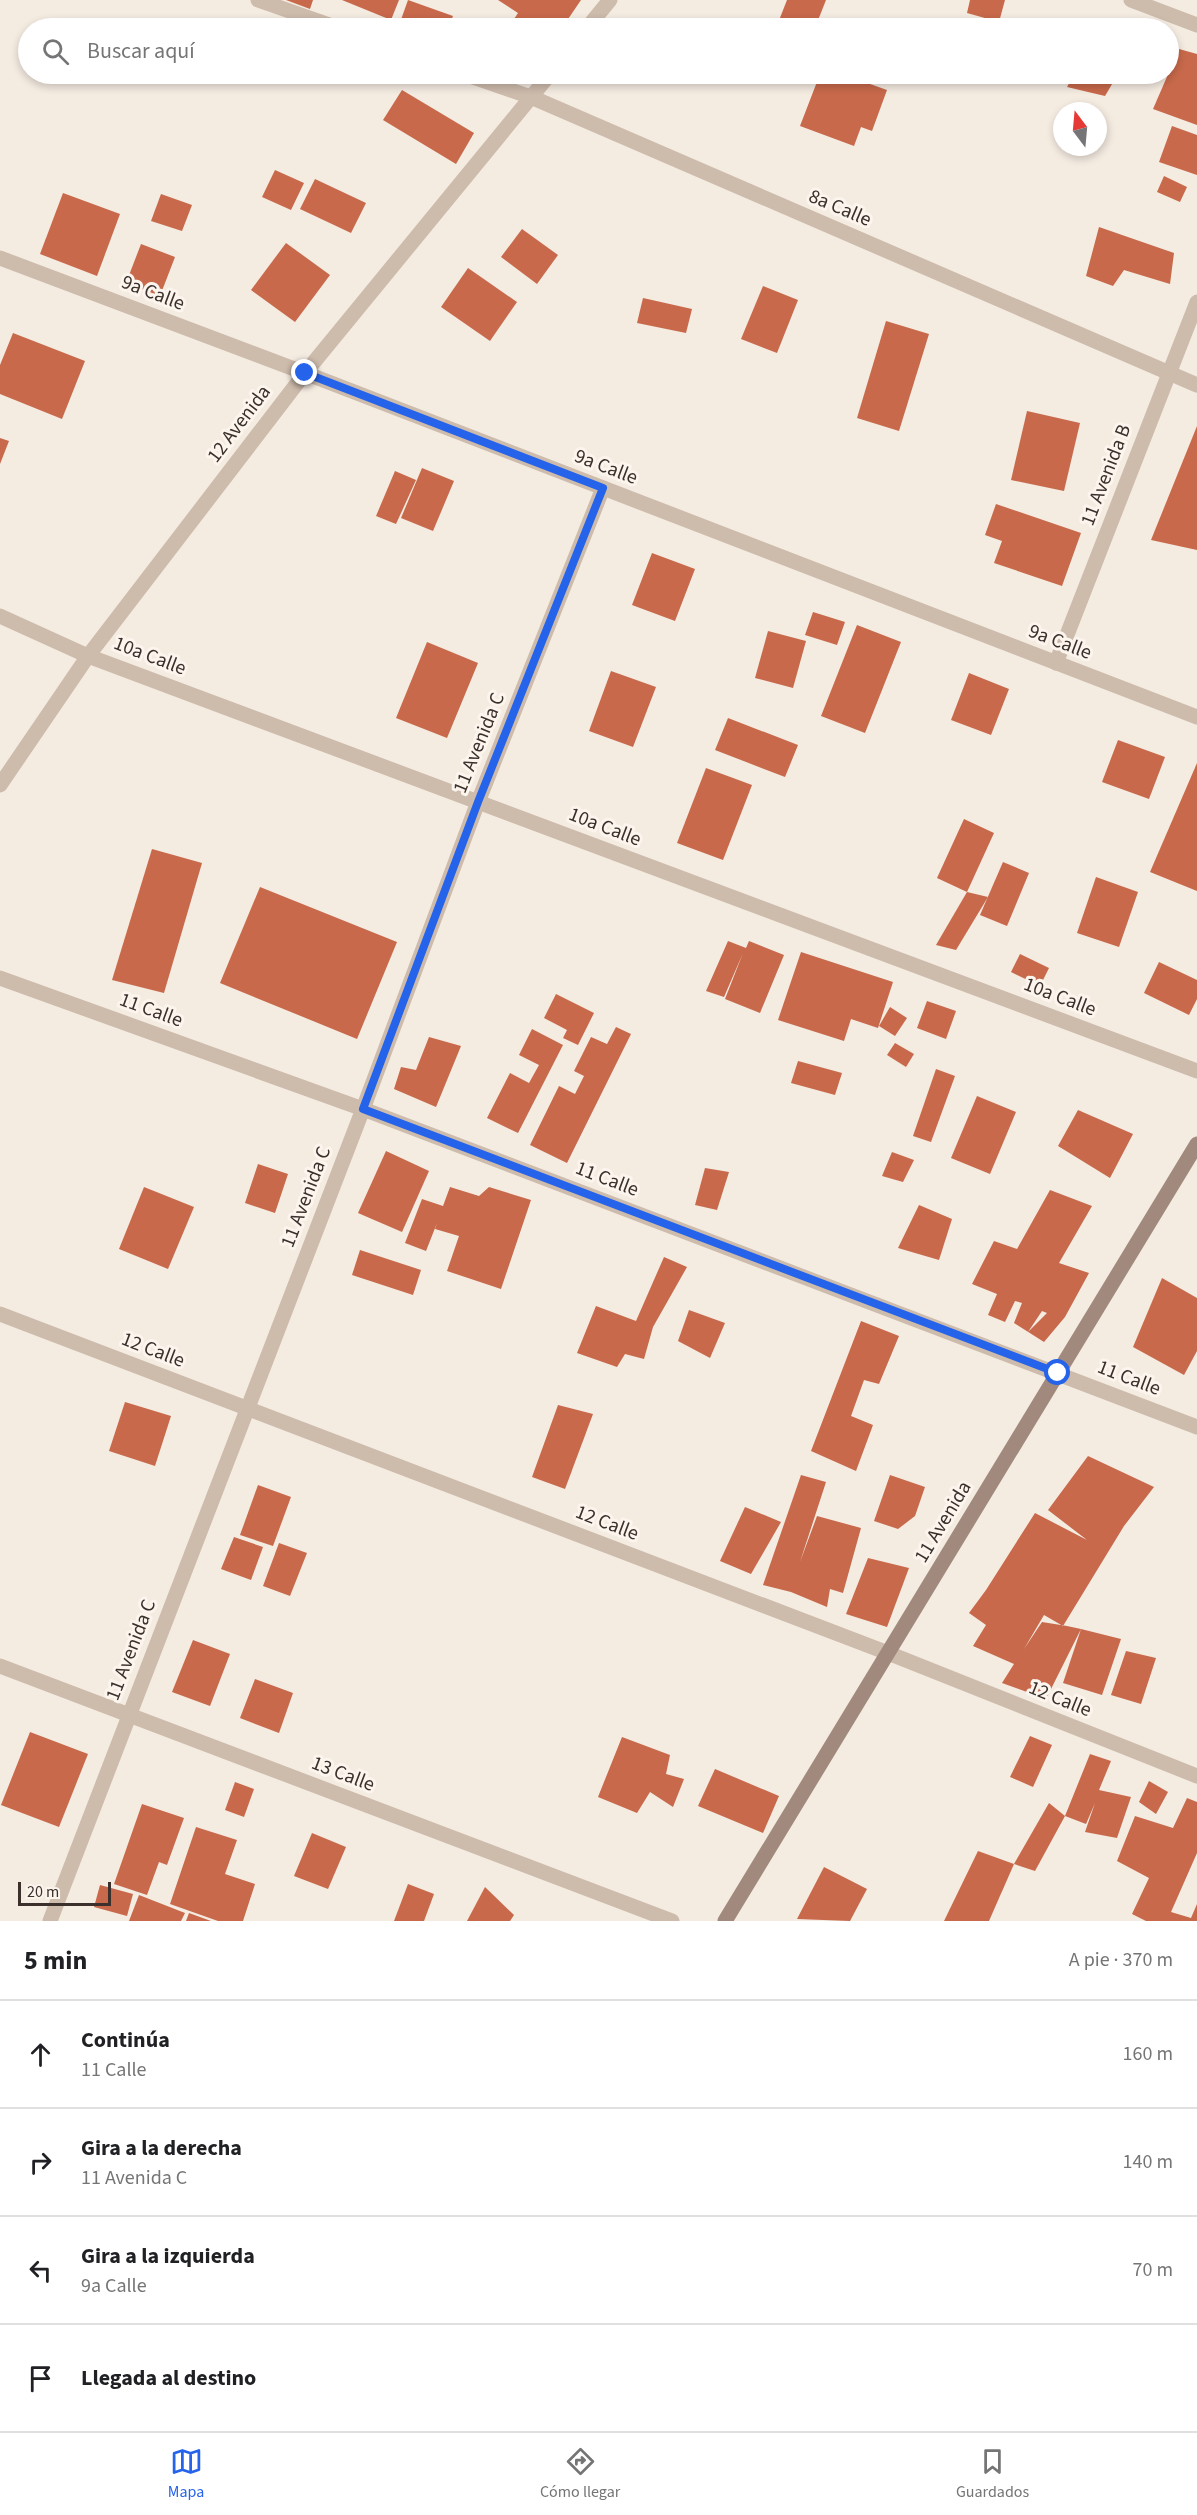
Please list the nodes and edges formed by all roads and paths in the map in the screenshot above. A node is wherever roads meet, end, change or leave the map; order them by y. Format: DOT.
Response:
graph roads {
  1 [pos="258,0"];
  2 [pos="610,0"];
  3 [pos="1131,0"];
  4 [pos="309,18"];
  5 [pos="595,18"];
  6 [pos="1179,18"];
  7 [pos="1179,18"];
  8 [pos="1197,25"];
  9 [pos="493,84"];
  10 [pos="542,84"];
  11 [pos="531,97"];
  12 [pos="0,258"];
  13 [pos="1197,302"];
  14 [pos="305,373"];
  15 [pos="1168,373"];
  16 [pos="1197,385"];
  17 [pos="603,488"];
  18 [pos="0,616"];
  19 [pos="88,656"];
  20 [pos="1056,663"];
  21 [pos="1197,717"];
  22 [pos="0,785"];
  23 [pos="478,802"];
  24 [pos="0,978"];
  25 [pos="1197,1071"];
  26 [pos="363,1109"];
  27 [pos="1197,1144"];
  28 [pos="0,1314"];
  29 [pos="1058,1373"];
  30 [pos="247,1409"];
  31 [pos="1197,1427"];
  32 [pos="888,1653"];
  33 [pos="0,1666"];
  34 [pos="129,1716"];
  35 [pos="1197,1776"];
  36 [pos="50,1921"];
  37 [pos="672,1921"];
  38 [pos="725,1921"];
  1 -- 4 [label="street"];
  2 -- 5 [label="street"];
  3 -- 7 [label="street"];
  6 -- 8 [label="street"];
  9 -- 11 [label="street, 8a Calle"];
  10 -- 11 [label="street, 12 Avenida"];
  11 -- 14 [label="street, 12 Avenida"];
  11 -- 15 [label="street, 8a Calle"];
  12 -- 14 [label="street, 9a Calle"];
  13 -- 15 [label="street, 11 Avenida B"];
  14 -- 17 [label="street, 9a Calle"];
  14 -- 19 [label="street, 12 Avenida"];
  15 -- 16 [label="street, 8a Calle"];
  15 -- 20 [label="street, 11 Avenida B"];
  17 -- 20 [label="street, 9a Calle"];
  17 -- 23 [label="street, 11 Avenida C"];
  18 -- 19 [label="street, 10a Calle"];
  19 -- 22 [label="street, 12 Avenida"];
  19 -- 23 [label="street, 10a Calle"];
  20 -- 21 [label="street, 9a Calle"];
  23 -- 25 [label="street, 10a Calle"];
  23 -- 26 [label="street, 11 Avenida C"];
  24 -- 26 [label="street, 11 Calle"];
  26 -- 29 [label="street, 11 Calle"];
  26 -- 30 [label="street, 11 Avenida C"];
  27 -- 29 [label="street, 11 Avenida"];
  28 -- 30 [label="street, 12 Calle"];
  29 -- 31 [label="street, 11 Calle"];
  29 -- 32 [label="street, 11 Avenida"];
  30 -- 32 [label="street, 12 Calle"];
  30 -- 34 [label="street, 11 Avenida C"];
  32 -- 35 [label="street, 12 Calle"];
  32 -- 38 [label="street, 11 Avenida"];
  33 -- 34 [label="street, 13 Calle"];
  34 -- 36 [label="street, 11 Avenida C"];
  34 -- 37 [label="street, 13 Calle"];
}
